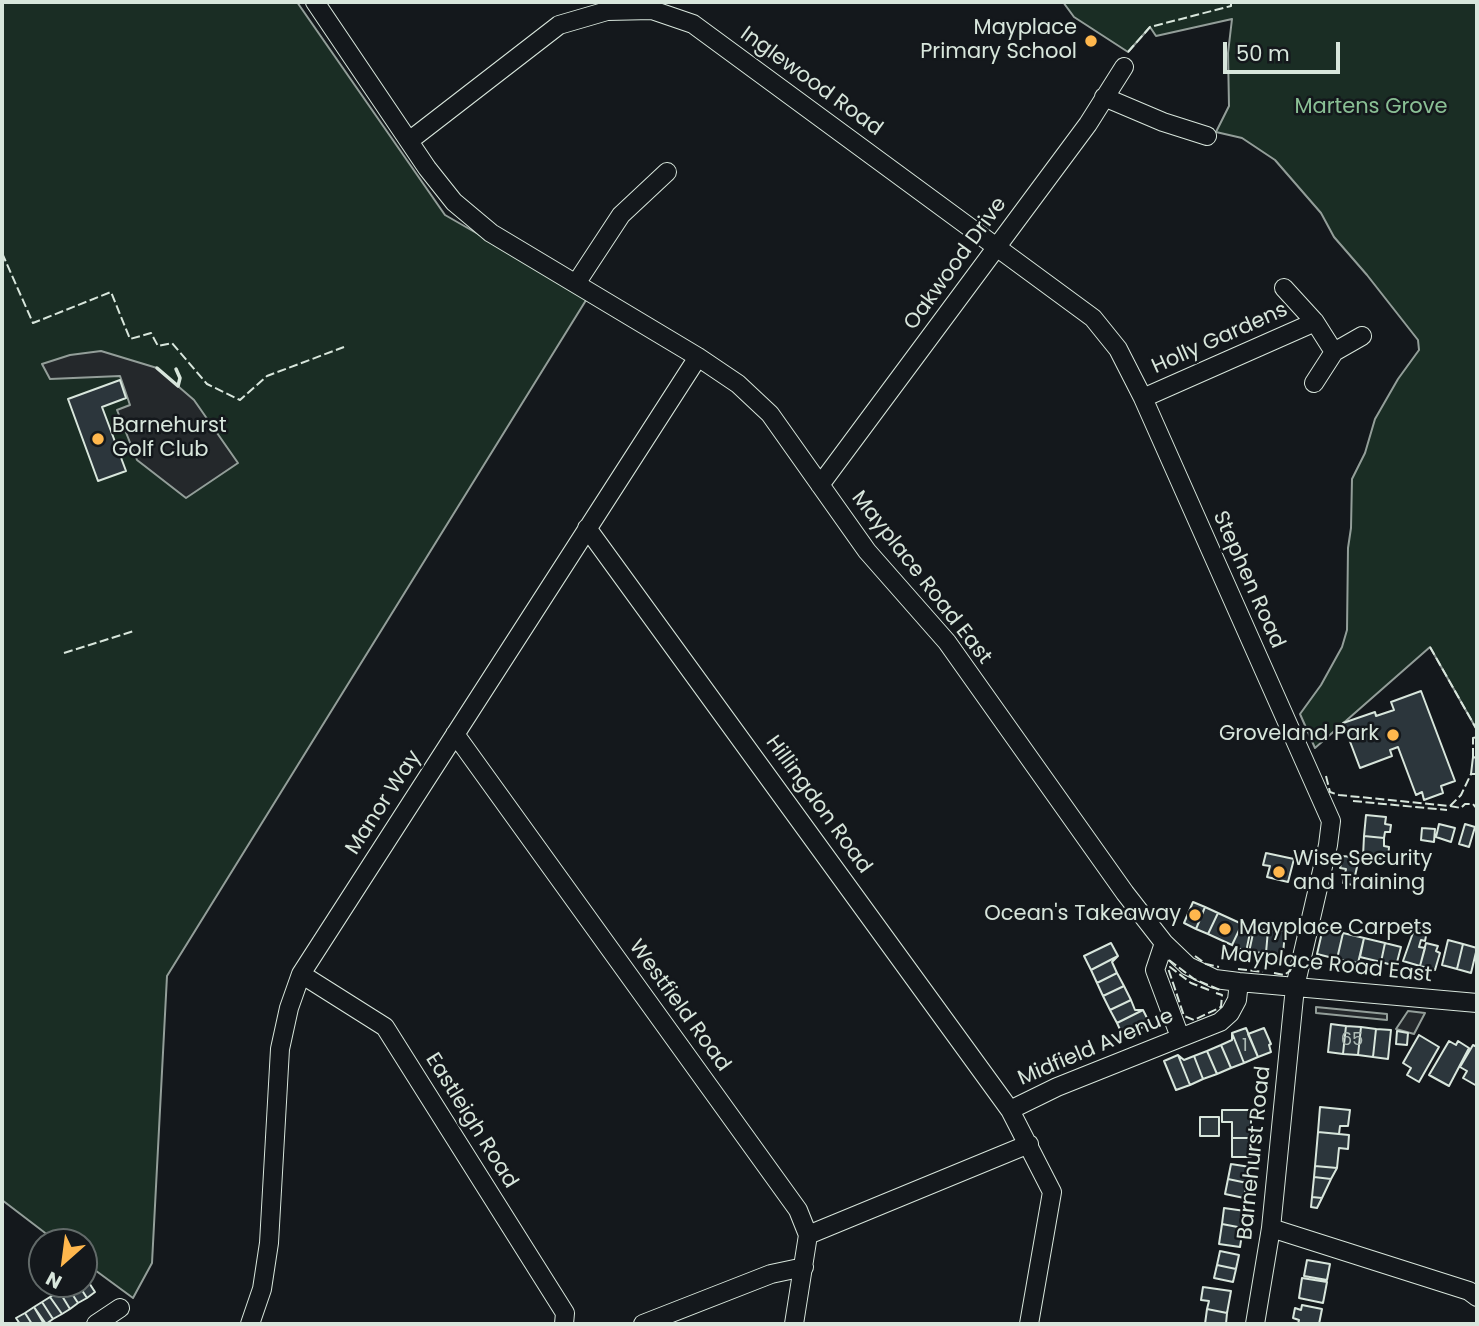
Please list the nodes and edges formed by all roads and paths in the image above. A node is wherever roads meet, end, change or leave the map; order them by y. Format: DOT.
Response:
graph roads {
  1 [pos="315,2"];
  2 [pos="1124,67"];
  3 [pos="1104,97"];
  4 [pos="1207,136"];
  5 [pos="409,141"];
  6 [pos="667,172"];
  7 [pos="996,247"];
  8 [pos="577,282"];
  9 [pos="1284,288"];
  10 [pos="1315,322"];
  11 [pos="1362,336"];
  12 [pos="1334,352"];
  13 [pos="698,357"];
  14 [pos="1314,383"];
  15 [pos="1143,398"];
  16 [pos="820,485"];
  17 [pos="587,528"];
  18 [pos="455,734"];
  19 [pos="1164,943"];
  20 [pos="301,974"];
  21 [pos="1239,982"];
  22 [pos="1295,986"];
  23 [pos="1477,1003"];
  24 [pos="1180,1037"];
  25 [pos="1010,1110"];
  26 [pos="1029,1144"];
  27 [pos="1272,1228"];
  28 [pos="808,1235"];
  29 [pos="803,1267"];
  30 [pos="1477,1297"];
  31 [pos="120,1307"];
  32 [pos="96,1324"];
  33 [pos="250,1324"];
  34 [pos="564,1324"];
  35 [pos="643,1324"];
  36 [pos="794,1324"];
  37 [pos="1029,1324"];
  38 [pos="1255,1324"];
  1 -- 5 [label="street, Mayplace Road East"];
  2 -- 3 [label="street, Oakwood Drive"];
  3 -- 4 [label="street"];
  3 -- 7 [label="street, Oakwood Drive"];
  5 -- 7 [label="street, Inglewood Road"];
  5 -- 8 [label="street, Mayplace Road East"];
  6 -- 8 [label="street"];
  7 -- 15 [label="street, Stephen Road"];
  7 -- 16 [label="street, Oakwood Drive"];
  8 -- 13 [label="street, Mayplace Road East"];
  9 -- 10 [label="street, Holly Gardens"];
  10 -- 12 [label="street, Holly Gardens"];
  10 -- 15 [label="street, Holly Gardens"];
  11 -- 12 [label="street"];
  12 -- 14 [label="street"];
  13 -- 16 [label="street, Mayplace Road East"];
  13 -- 17 [label="street, Manor Way"];
  15 -- 22 [label="street, Stephen Road"];
  16 -- 19 [label="street, Mayplace Road East"];
  17 -- 18 [label="street, Manor Way"];
  17 -- 25 [label="street, Hillingdon Road"];
  18 -- 20 [label="street, Manor Way"];
  18 -- 28 [label="street, Westfield Road"];
  19 -- 21 [label="street, Mayplace Road East"];
  19 -- 24 [label="street"];
  20 -- 33 [label="street, Manor Way"];
  20 -- 34 [label="street, Eastleigh Road"];
  21 -- 22 [label="street, Mayplace Road East"];
  21 -- 24 [label="street, Midfield Avenue"];
  22 -- 23 [label="street, Mayplace Road East"];
  22 -- 27 [label="street, Barnehurst Road"];
  24 -- 25 [label="street, Midfield Avenue"];
  25 -- 26 [label="street, Midfield Avenue"];
  26 -- 28 [label="street"];
  26 -- 37 [label="street"];
  27 -- 30 [label="street"];
  27 -- 38 [label="street, Barnehurst Road"];
  28 -- 29 [label="street"];
  29 -- 35 [label="street"];
  29 -- 36 [label="street"];
  31 -- 32 [label="street"];
}
